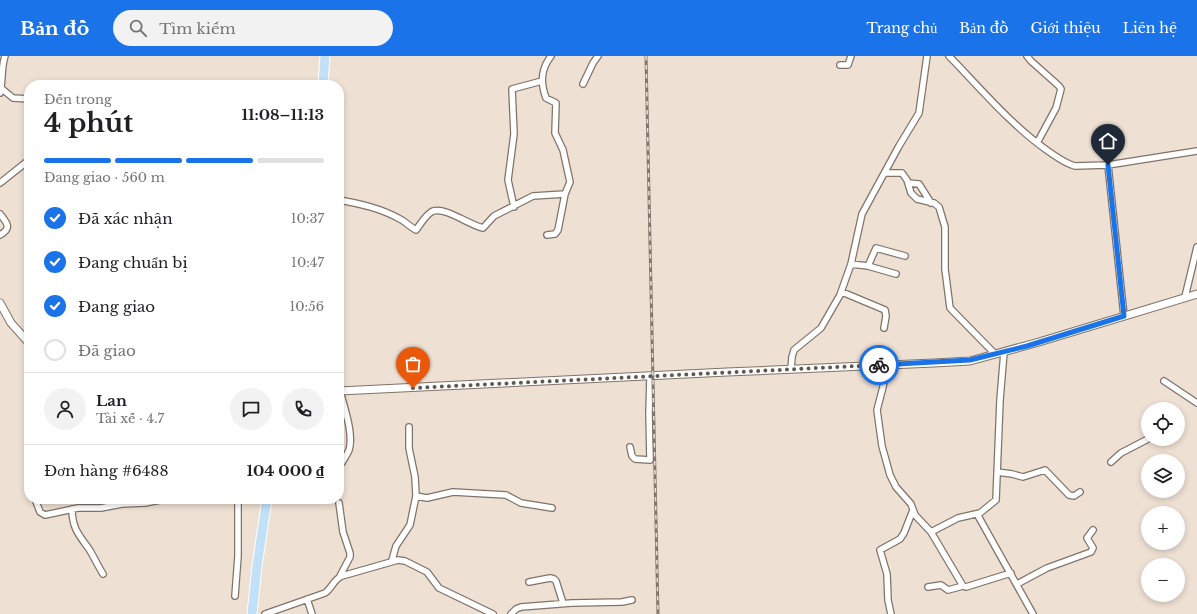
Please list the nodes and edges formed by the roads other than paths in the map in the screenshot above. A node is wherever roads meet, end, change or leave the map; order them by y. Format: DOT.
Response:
graph roads {
  1 [pos="5,56"];
  2 [pos="325,56"];
  3 [pos="551,56"];
  4 [pos="598,56"];
  5 [pos="850,56"];
  6 [pos="927,56"];
  7 [pos="949,56"];
  8 [pos="1027,56"];
  9 [pos="840,65"];
  10 [pos="323,80"];
  11 [pos="542,81"];
  12 [pos="583,84"];
  13 [pos="0,91"];
  14 [pos="24,99"];
  15 [pos="1037,143"];
  16 [pos="1197,151"];
  17 [pos="24,163"];
  18 [pos="1108,165"];
  19 [pos="884,173"];
  20 [pos="0,183"];
  21 [pos="908,183"];
  22 [pos="565,194"];
  23 [pos="344,201"];
  24 [pos="931,203"];
  25 [pos="514,206"];
  26 [pos="0,214"];
  27 [pos="0,235"];
  28 [pos="547,235"];
  29 [pos="1197,247"];
  30 [pos="905,256"];
  31 [pos="851,264"];
  32 [pos="868,266"];
  33 [pos="896,274"];
  34 [pos="842,292"];
  35 [pos="1197,294"];
  36 [pos="1185,297"];
  37 [pos="0,303"];
  38 [pos="1124,316"];
  39 [pos="884,328"];
  40 [pos="24,337"];
  41 [pos="1004,352"];
  42 [pos="994,354"];
  43 [pos="887,365"];
  44 [pos="791,369"];
  45 [pos="650,376"];
  46 [pos="1164,381"];
  47 [pos="344,391"];
  48 [pos="1197,403"];
  49 [pos="344,411"];
  50 [pos="409,426"];
  51 [pos="1141,443"];
  52 [pos="630,447"];
  53 [pos="344,459"];
  54 [pos="1111,462"];
  55 [pos="998,472"];
  56 [pos="1080,492"];
  57 [pos="416,496"];
  58 [pos="38,504"];
  59 [pos="122,504"];
  60 [pos="238,504"];
  61 [pos="266,504"];
  62 [pos="339,504"];
  63 [pos="552,508"];
  64 [pos="72,509"];
  65 [pos="913,510"];
  66 [pos="977,514"];
  67 [pos="1093,530"];
  68 [pos="931,532"];
  69 [pos="392,560"];
  70 [pos="1011,573"];
  71 [pos="103,574"];
  72 [pos="340,576"];
  73 [pos="529,582"];
  74 [pos="1017,584"];
  75 [pos="963,586"];
  76 [pos="928,587"];
  77 [pos="235,596"];
  78 [pos="307,599"];
  79 [pos="632,600"];
  80 [pos="563,603"];
  81 [pos="252,614"];
  82 [pos="265,614"];
  83 [pos="312,614"];
  84 [pos="493,614"];
  85 [pos="511,614"];
  86 [pos="891,614"];
  87 [pos="1033,614"];
  1 -- 13 [label="street"];
  2 -- 10 [label="highway"];
  3 -- 11 [label="street"];
  4 -- 12 [label="street"];
  5 -- 9 [label="street"];
  6 -- 19 [label="street"];
  7 -- 15 [label="street"];
  8 -- 15 [label="street"];
  11 -- 22 [label="street"];
  11 -- 25 [label="street"];
  13 -- 14 [label="street"];
  15 -- 18 [label="street"];
  16 -- 18 [label="street"];
  17 -- 20 [label="street"];
  18 -- 38 [label="street"];
  19 -- 21 [label="street"];
  19 -- 31 [label="street"];
  21 -- 24 [label="street"];
  21 -- 24 [label="street"];
  22 -- 25 [label="street"];
  22 -- 28 [label="street"];
  23 -- 25 [label="street"];
  24 -- 42 [label="street"];
  26 -- 27 [label="street"];
  29 -- 36 [label="street"];
  30 -- 32 [label="street"];
  31 -- 32 [label="street"];
  31 -- 34 [label="street"];
  32 -- 33 [label="street"];
  34 -- 39 [label="street"];
  34 -- 44 [label="street"];
  35 -- 36 [label="street"];
  36 -- 38 [label="street"];
  37 -- 40 [label="street"];
  38 -- 41 [label="street"];
  41 -- 42 [label="street"];
  41 -- 55 [label="street"];
  42 -- 43 [label="street"];
  43 -- 44 [label="street"];
  43 -- 65 [label="street"];
  44 -- 45 [label="street"];
  45 -- 47 [label="street"];
  45 -- 52 [label="street"];
  46 -- 48 [label="street"];
  49 -- 53 [label="street"];
  50 -- 57 [label="street"];
  51 -- 54 [label="street"];
  55 -- 56 [label="street"];
  55 -- 66 [label="street"];
  57 -- 63 [label="street"];
  57 -- 69 [label="street"];
  58 -- 64 [label="street"];
  59 -- 64 [label="street"];
  60 -- 77 [label="street"];
  61 -- 81 [label="highway"];
  62 -- 72 [label="street"];
  64 -- 71 [label="street"];
  65 -- 68 [label="street"];
  65 -- 86 [label="street"];
  66 -- 68 [label="street"];
  66 -- 70 [label="street"];
  67 -- 74 [label="street"];
  68 -- 75 [label="street"];
  69 -- 72 [label="street"];
  69 -- 84 [label="street"];
  70 -- 74 [label="street"];
  70 -- 75 [label="street"];
  72 -- 78 [label="street"];
  73 -- 80 [label="street"];
  74 -- 87 [label="street"];
  75 -- 76 [label="street"];
  78 -- 82 [label="street"];
  78 -- 83 [label="street"];
  79 -- 80 [label="street"];
  80 -- 85 [label="street"];
}
